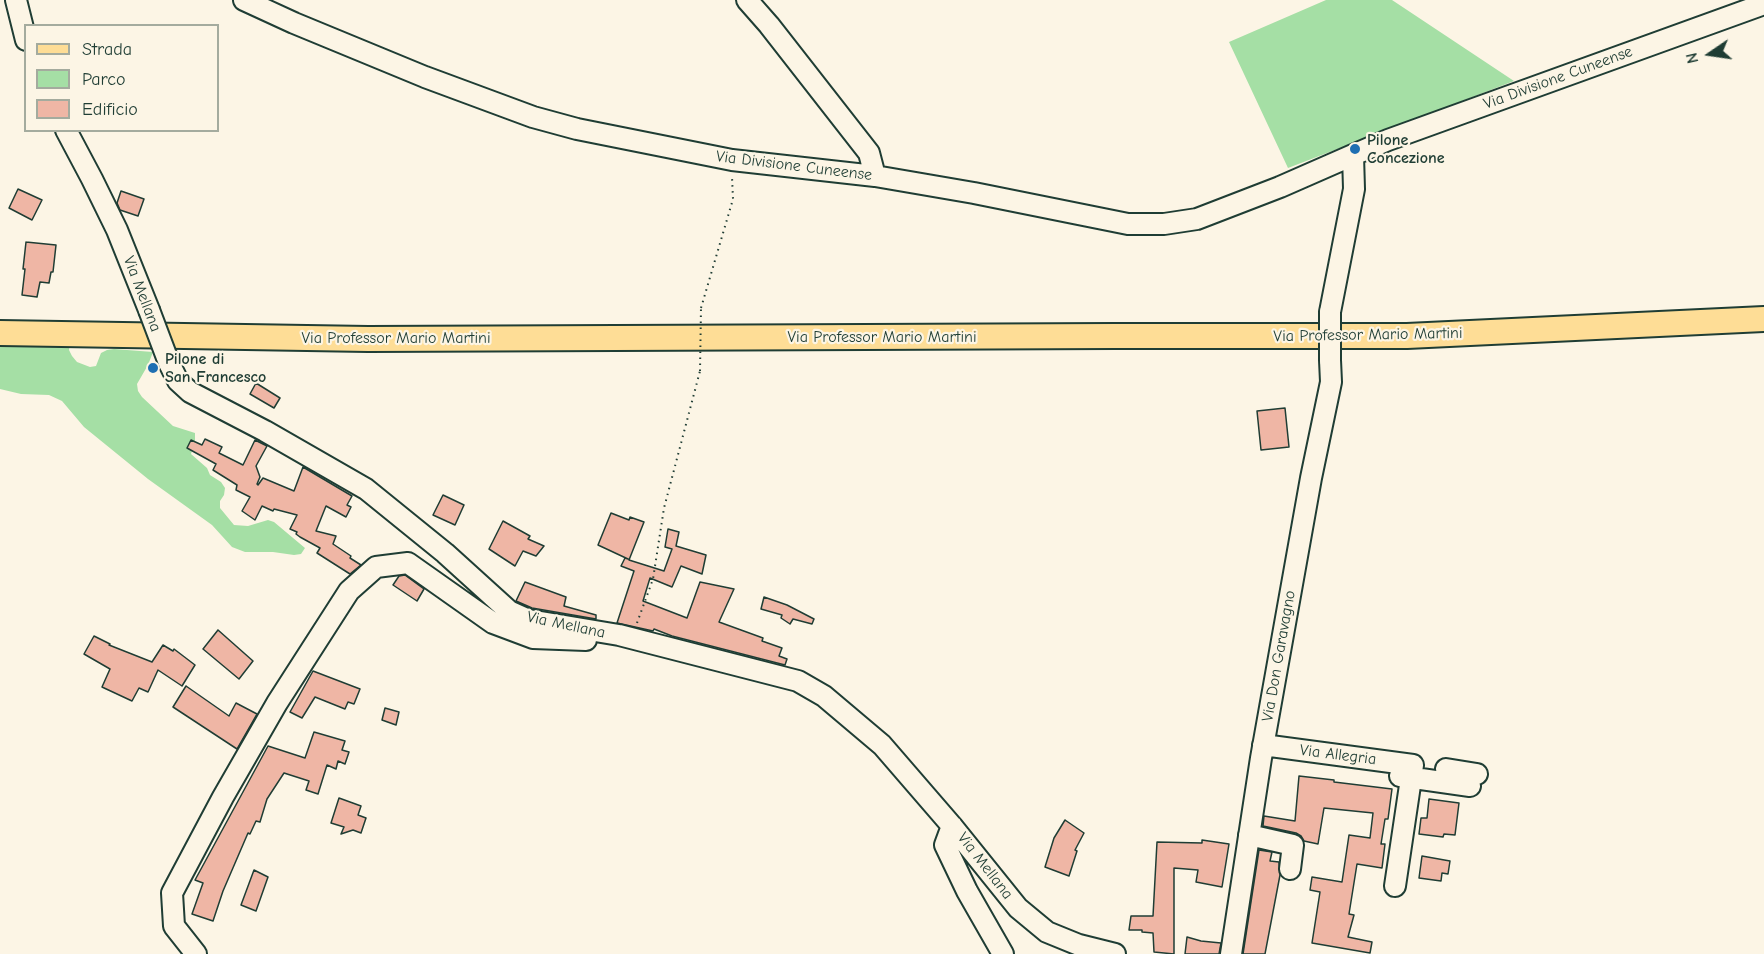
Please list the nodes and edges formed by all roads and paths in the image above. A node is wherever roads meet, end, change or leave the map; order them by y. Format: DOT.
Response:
graph roads {
  1 [pos="16,0"];
  2 [pos="244,0"];
  3 [pos="747,0"];
  4 [pos="1764,4"];
  5 [pos="24,32"];
  6 [pos="67,132"];
  7 [pos="1353,155"];
  8 [pos="732,160"];
  9 [pos="875,176"];
  10 [pos="1764,319"];
  11 [pos="0,333"];
  12 [pos="625,637"];
  13 [pos="1262,752"];
  14 [pos="1413,772"];
  15 [pos="1474,780"];
  16 [pos="952,826"];
  17 [pos="1249,835"];
  18 [pos="1290,869"];
  19 [pos="1395,886"];
  20 [pos="196,954"];
  21 [pos="1003,954"];
  22 [pos="1115,954"];
  23 [pos="1231,954"];
  1 -- 5 [label="street"];
  2 -- 8 [label="street, Via Divisione Cuneense"];
  3 -- 9 [label="street"];
  4 -- 7 [label="street, Via Divisione Cuneense"];
  6 -- 12 [label="street, Via Mellana, bridge"];
  7 -- 9 [label="street, Via Divisione Cuneense"];
  7 -- 13 [label="street, Via Don Garavagno, bridge"];
  8 -- 9 [label="street, Via Divisione Cuneense"];
  8 -- 12 [label="path, bridge"];
  10 -- 11 [label="main road, Via Professor Mario Martini"];
  12 -- 16 [label="street, Via Mellana"];
  12 -- 20 [label="street"];
  13 -- 14 [label="street, Via Allegria"];
  13 -- 17 [label="street, Via Don Garavagno"];
  14 -- 15 [label="street, Via Allegria"];
  14 -- 19 [label="street"];
  16 -- 21 [label="street"];
  16 -- 22 [label="street, Via Mellana"];
  17 -- 18 [label="street"];
  17 -- 23 [label="street, Via Don Garavagno"];
}
